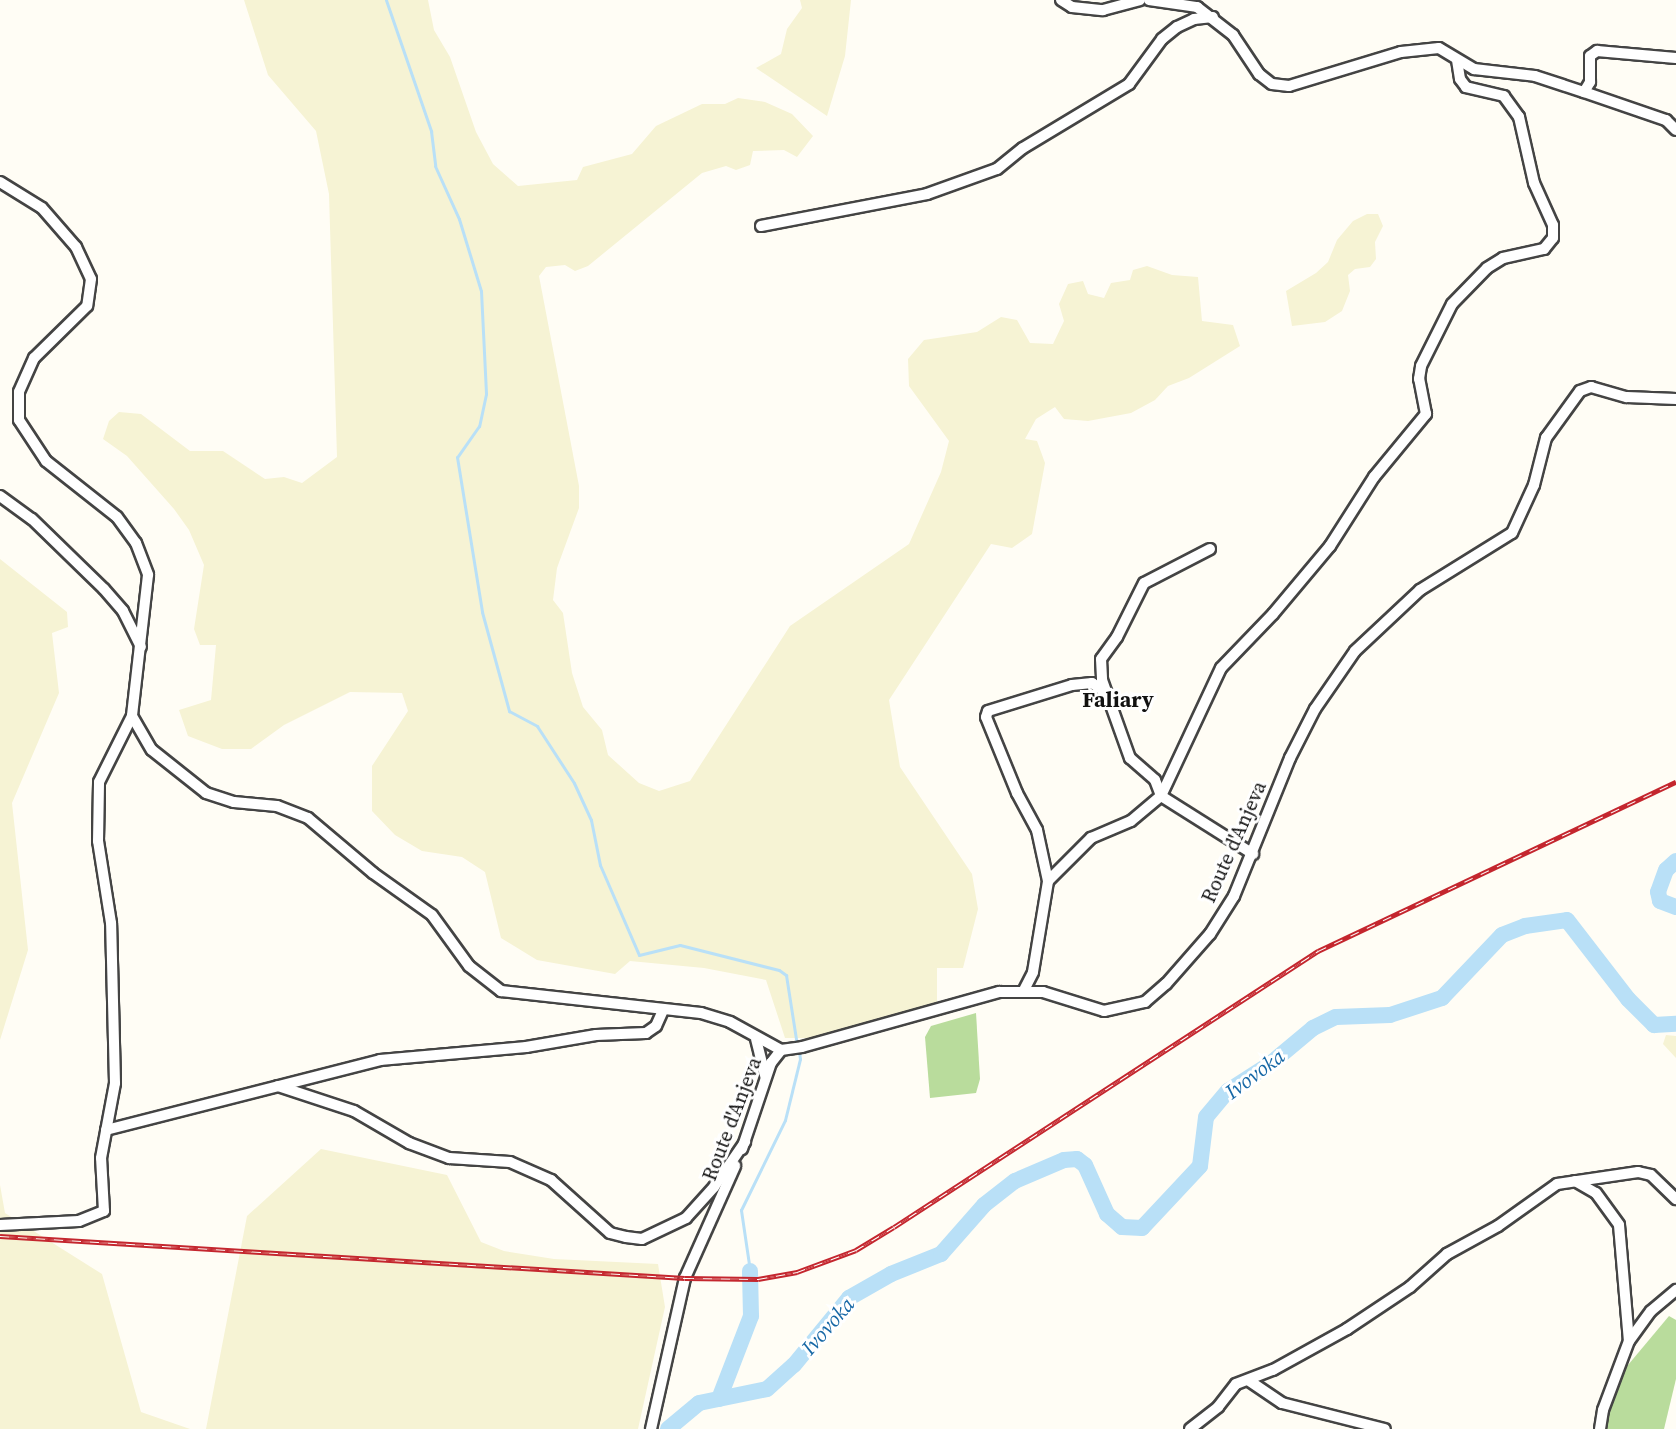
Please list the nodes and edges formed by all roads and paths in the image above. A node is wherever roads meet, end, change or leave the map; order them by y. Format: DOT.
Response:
graph roads {
  1 [pos="1061,0"];
  2 [pos="1140,0"];
  3 [pos="1149,0"];
  4 [pos="1213,17"];
  5 [pos="1676,57"];
  6 [pos="1457,60"];
  7 [pos="1584,92"];
  8 [pos="1676,130"];
  9 [pos="0,182"];
  10 [pos="760,226"];
  11 [pos="1676,399"];
  12 [pos="0,496"];
  13 [pos="1210,549"];
  14 [pos="141,648"];
  15 [pos="1107,693"];
  16 [pos="132,716"];
  17 [pos="1161,796"];
  18 [pos="1253,854"];
  19 [pos="1048,881"];
  20 [pos="1023,992"];
  21 [pos="663,1010"];
  22 [pos="756,1039"];
  23 [pos="784,1049"];
  24 [pos="765,1079"];
  25 [pos="278,1086"];
  26 [pos="106,1130"];
  27 [pos="745,1142"];
  28 [pos="1575,1181"];
  29 [pos="1676,1199"];
  30 [pos="0,1225"];
  31 [pos="1676,1290"];
  32 [pos="1629,1341"];
  33 [pos="1248,1380"];
  34 [pos="651,1429"];
  35 [pos="1190,1429"];
  36 [pos="1385,1429"];
  37 [pos="1600,1429"];
  1 -- 2 [label="street"];
  3 -- 4 [label="street"];
  4 -- 6 [label="street"];
  4 -- 10 [label="street"];
  5 -- 7 [label="street"];
  6 -- 7 [label="street"];
  6 -- 17 [label="street"];
  7 -- 8 [label="street"];
  9 -- 14 [label="street"];
  11 -- 18 [label="street, Route d'Anjeva"];
  12 -- 14 [label="street"];
  13 -- 15 [label="street"];
  14 -- 16 [label="street"];
  15 -- 17 [label="street"];
  15 -- 19 [label="street"];
  16 -- 21 [label="street"];
  16 -- 26 [label="street"];
  17 -- 18 [label="street"];
  17 -- 19 [label="street"];
  18 -- 20 [label="street, Route d'Anjeva"];
  19 -- 20 [label="street"];
  20 -- 23 [label="street, Route d'Anjeva"];
  21 -- 22 [label="street"];
  21 -- 25 [label="street"];
  22 -- 23 [label="street"];
  22 -- 24 [label="street"];
  23 -- 24 [label="street, Route d'Anjeva"];
  24 -- 27 [label="street, Route d'Anjeva"];
  25 -- 26 [label="street"];
  25 -- 27 [label="street"];
  26 -- 30 [label="street"];
  27 -- 34 [label="street, Route d'Anjeva"];
  28 -- 29 [label="street"];
  28 -- 32 [label="street"];
  28 -- 33 [label="street"];
  31 -- 32 [label="street"];
  32 -- 37 [label="street"];
  33 -- 35 [label="street"];
  33 -- 36 [label="street"];
}
